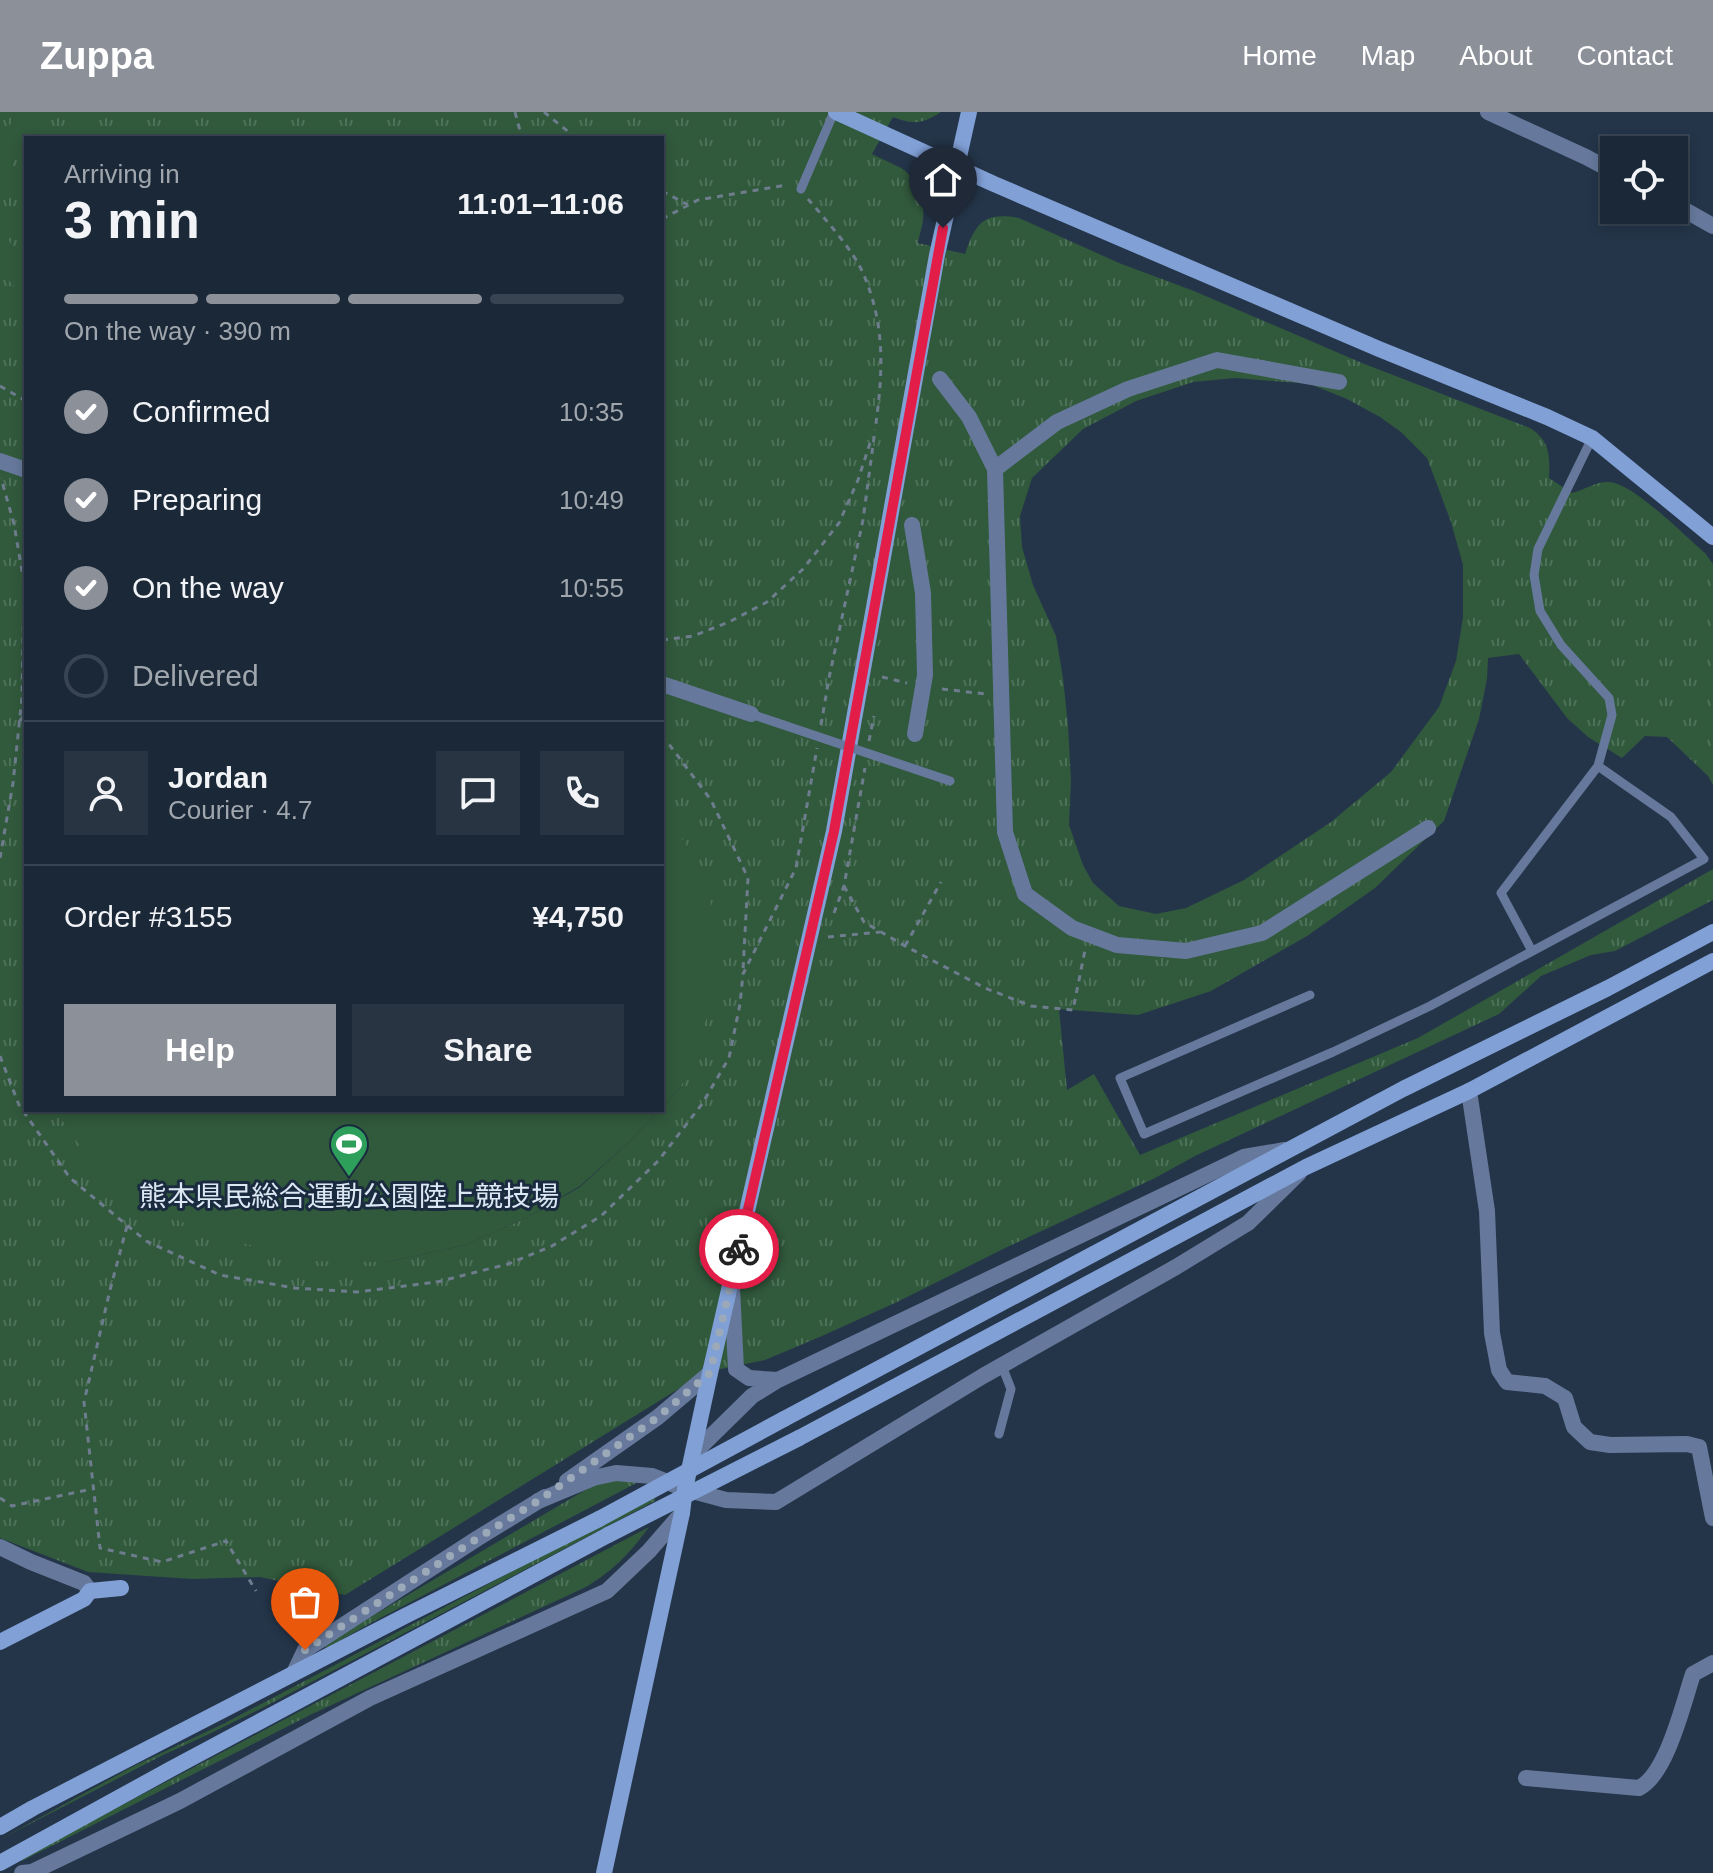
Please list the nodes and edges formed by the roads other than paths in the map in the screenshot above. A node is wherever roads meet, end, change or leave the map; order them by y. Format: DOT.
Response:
graph roads {
  1 [pos="835,112"];
  2 [pos="969,112"];
  3 [pos="1488,112"];
  4 [pos="1600,164"];
  5 [pos="956,168"];
  6 [pos="801,189"];
  7 [pos="1688,212"];
  8 [pos="1713,226"];
  9 [pos="940,379"];
  10 [pos="1339,382"];
  11 [pos="1592,438"];
  12 [pos="0,461"];
  13 [pos="24,469"];
  14 [pos="995,469"];
  15 [pos="912,525"];
  16 [pos="1713,537"];
  17 [pos="664,685"];
  18 [pos="751,714"];
  19 [pos="915,734"];
  20 [pos="1598,766"];
  21 [pos="950,781"];
  22 [pos="1428,828"];
  23 [pos="1713,932"];
  24 [pos="1532,951"];
  25 [pos="1713,961"];
  26 [pos="1310,995"];
  27 [pos="1469,1091"];
  28 [pos="1293,1148"];
  29 [pos="1306,1167"];
  30 [pos="732,1279"];
  31 [pos="1002,1366"];
  32 [pos="710,1373"];
  33 [pos="778,1380"];
  34 [pos="999,1434"];
  35 [pos="693,1454"];
  36 [pos="685,1489"];
  37 [pos="538,1501"];
  38 [pos="682,1513"];
  39 [pos="1713,1518"];
  40 [pos="0,1547"];
  41 [pos="121,1588"];
  42 [pos="90,1591"];
  43 [pos="0,1642"];
  44 [pos="1713,1663"];
  45 [pos="294,1673"];
  46 [pos="1526,1778"];
  47 [pos="0,1827"];
  48 [pos="0,1863"];
  49 [pos="22,1873"];
  50 [pos="604,1873"];
  1 -- 5 [label="street"];
  1 -- 6 [label="lane"];
  2 -- 5 [label="street"];
  3 -- 4 [label="street"];
  5 -- 11 [label="street"];
  5 -- 30 [label="street"];
  7 -- 8 [label="street"];
  9 -- 14 [label="street"];
  10 -- 14 [label="street"];
  11 -- 16 [label="street"];
  11 -- 20 [label="lane"];
  12 -- 13 [label="street"];
  14 -- 22 [label="street"];
  15 -- 19 [label="street"];
  17 -- 18 [label="street"];
  18 -- 21 [label="lane, bridge"];
  20 -- 24 [label="lane"];
  20 -- 24 [label="lane"];
  23 -- 28 [label="street"];
  24 -- 26 [label="lane"];
  25 -- 27 [label="street"];
  27 -- 29 [label="street"];
  27 -- 39 [label="street"];
  28 -- 33 [label="street"];
  28 -- 45 [label="street, bridge"];
  29 -- 31 [label="street"];
  29 -- 48 [label="street, bridge"];
  30 -- 32 [label="street"];
  30 -- 33 [label="street"];
  31 -- 34 [label="lane"];
  31 -- 36 [label="street"];
  32 -- 35 [label="street"];
  32 -- 37 [label="street"];
  33 -- 35 [label="street"];
  35 -- 36 [label="street"];
  36 -- 37 [label="street"];
  36 -- 38 [label="street"];
  37 -- 45 [label="street"];
  38 -- 49 [label="street"];
  38 -- 50 [label="street"];
  40 -- 42 [label="street"];
  41 -- 42 [label="street"];
  42 -- 43 [label="street"];
  44 -- 46 [label="street"];
  45 -- 47 [label="street"];
}
